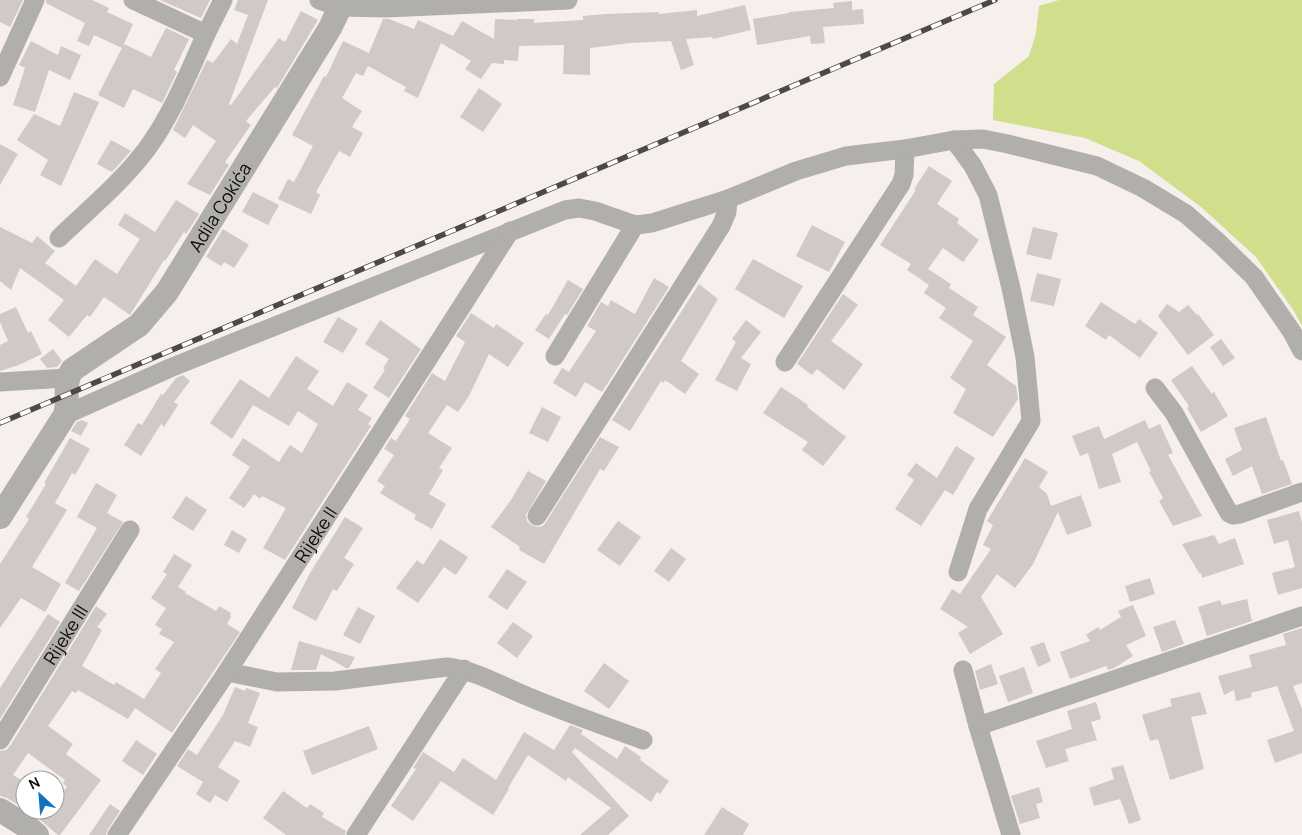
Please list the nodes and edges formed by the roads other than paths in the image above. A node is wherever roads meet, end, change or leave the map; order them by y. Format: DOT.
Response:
graph roads {
  1 [pos="35,0"];
  2 [pos="134,0"];
  3 [pos="223,0"];
  4 [pos="568,0"];
  5 [pos="333,2"];
  6 [pos="206,34"];
  7 [pos="0,77"];
  8 [pos="954,140"];
  9 [pos="905,149"];
  10 [pos="728,199"];
  11 [pos="635,225"];
  12 [pos="510,231"];
  13 [pos="59,238"];
  14 [pos="1302,351"];
  15 [pos="555,356"];
  16 [pos="785,362"];
  17 [pos="67,378"];
  18 [pos="0,382"];
  19 [pos="1155,388"];
  20 [pos="65,416"];
  21 [pos="1302,492"];
  22 [pos="537,516"];
  23 [pos="0,517"];
  24 [pos="130,530"];
  25 [pos="958,572"];
  26 [pos="1302,616"];
  27 [pos="464,669"];
  28 [pos="963,670"];
  29 [pos="227,672"];
  30 [pos="978,726"];
  31 [pos="0,740"];
  32 [pos="643,740"];
  33 [pos="0,810"];
  34 [pos="37,835"];
  35 [pos="117,835"];
  36 [pos="356,835"];
  37 [pos="1011,835"];
  1 -- 7 [label="street"];
  2 -- 6 [label="street"];
  3 -- 6 [label="street"];
  4 -- 5 [label="street"];
  5 -- 17 [label="street, Adila Cokića"];
  6 -- 13 [label="street"];
  8 -- 9 [label="street"];
  8 -- 14 [label="street"];
  8 -- 25 [label="street"];
  9 -- 10 [label="street"];
  9 -- 16 [label="street"];
  10 -- 11 [label="street"];
  10 -- 22 [label="street"];
  11 -- 12 [label="street"];
  11 -- 15 [label="street"];
  12 -- 20 [label="street"];
  12 -- 29 [label="street, Rijeke II"];
  17 -- 18 [label="street"];
  17 -- 20 [label="street"];
  19 -- 21 [label="street"];
  20 -- 23 [label="street"];
  24 -- 31 [label="street, Rijeke III"];
  26 -- 30 [label="street"];
  27 -- 29 [label="street"];
  27 -- 32 [label="street"];
  27 -- 36 [label="street"];
  28 -- 30 [label="street"];
  29 -- 35 [label="street, Rijeke II"];
  30 -- 37 [label="street"];
  33 -- 34 [label="street"];
}
